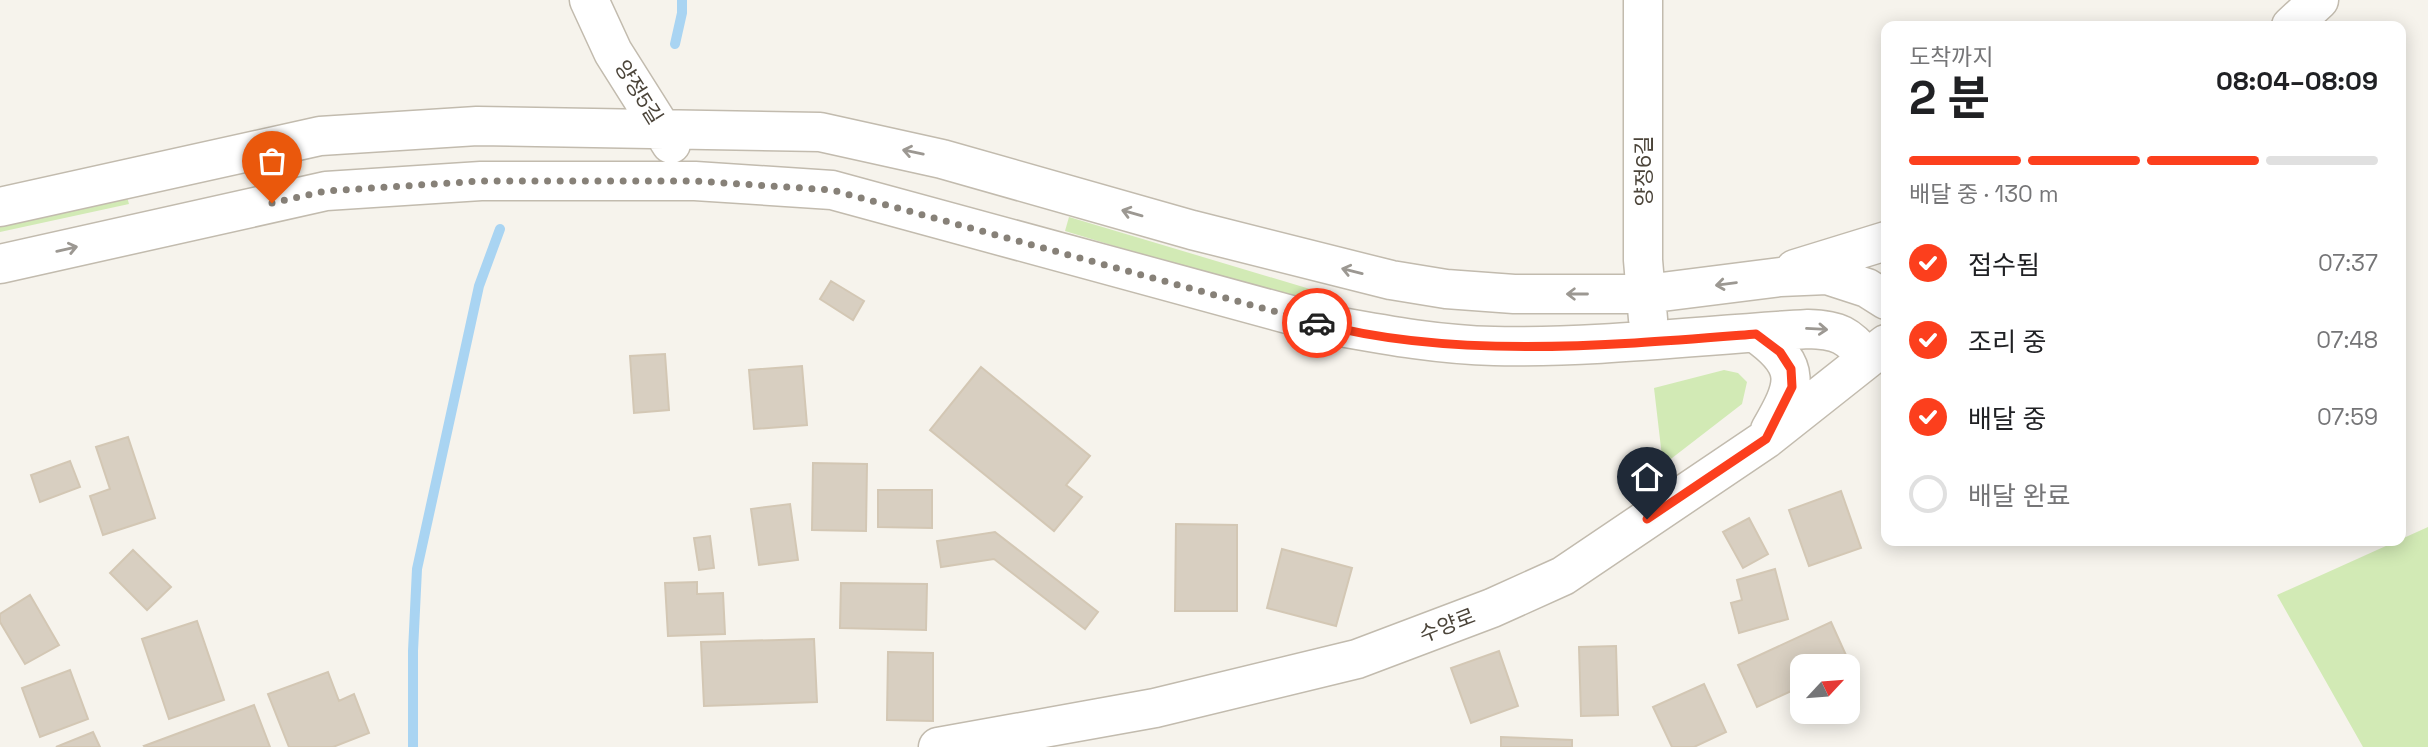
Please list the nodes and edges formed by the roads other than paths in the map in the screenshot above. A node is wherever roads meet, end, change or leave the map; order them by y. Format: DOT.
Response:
graph roads {
  1 [pos="589,0"];
  2 [pos="1643,0"];
  3 [pos="2319,0"];
  4 [pos="2296,21"];
  5 [pos="662,128"];
  6 [pos="695,181"];
  7 [pos="0,207"];
  8 [pos="1881,242"];
  9 [pos="0,264"];
  10 [pos="1780,277"];
  11 [pos="1646,294"];
  12 [pos="1881,297"];
  13 [pos="1756,334"];
  14 [pos="1650,342"];
  15 [pos="1877,351"];
  16 [pos="1766,439"];
  17 [pos="938,747"];
  1 -- 5 [label="street, 양정5길"];
  2 -- 11 [label="street, 양정6길"];
  3 -- 4 [label="street"];
  5 -- 6 [label="street, 양정5길"];
  5 -- 7 [label="street"];
  11 -- 5 [label="street, one-way"];
  9 -- 6 [label="street, one-way"];
  6 -- 14 [label="street"];
  8 -- 10 [label="street"];
  10 -- 11 [label="street, one-way"];
  10 -- 12 [label="street"];
  11 -- 14 [label="street, 양정6길"];
  13 -- 14 [label="street"];
  13 -- 15 [label="street, one-way"];
  13 -- 16 [label="street"];
  15 -- 16 [label="street, 수양로"];
  16 -- 17 [label="street, 수양로"];
}
